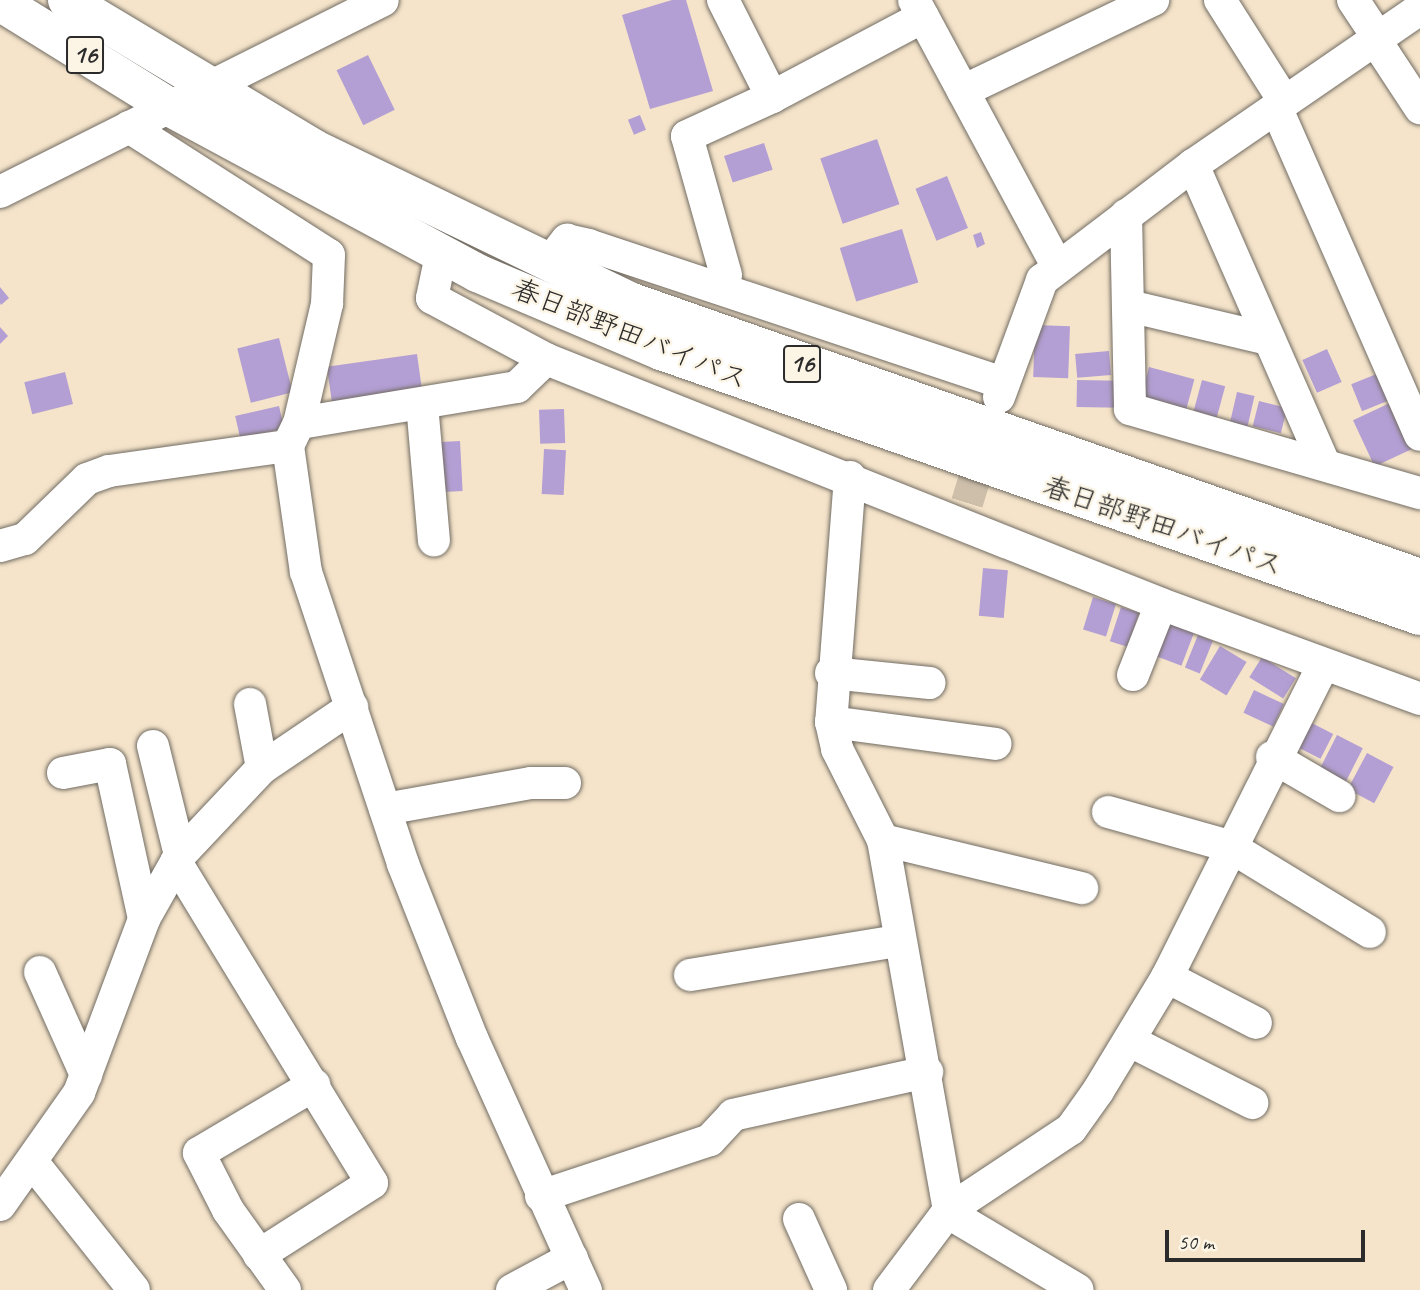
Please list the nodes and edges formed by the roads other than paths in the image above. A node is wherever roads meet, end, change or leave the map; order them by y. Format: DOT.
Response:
graph roads {
  1 [pos="67,0"];
  2 [pos="383,0"];
  3 [pos="723,0"];
  4 [pos="1153,0"];
  5 [pos="1220,0"];
  6 [pos="1353,0"];
  7 [pos="0,2"];
  8 [pos="918,9"];
  9 [pos="1420,9"];
  10 [pos="1375,37"];
  11 [pos="211,88"];
  12 [pos="963,90"];
  13 [pos="772,97"];
  14 [pos="1280,104"];
  15 [pos="171,108"];
  16 [pos="1420,108"];
  17 [pos="129,127"];
  18 [pos="1193,165"];
  19 [pos="0,192"];
  20 [pos="1126,215"];
  21 [pos="557,252"];
  22 [pos="441,255"];
  23 [pos="1058,267"];
  24 [pos="726,275"];
  25 [pos="1129,306"];
  26 [pos="1269,339"];
  27 [pos="546,359"];
  28 [pos="422,404"];
  29 [pos="293,435"];
  30 [pos="1420,435"];
  31 [pos="1324,463"];
  32 [pos="850,477"];
  33 [pos="1420,493"];
  34 [pos="434,540"];
  35 [pos="0,546"];
  36 [pos="1420,578"];
  37 [pos="1161,604"];
  38 [pos="1420,616"];
  39 [pos="1323,665"];
  40 [pos="831,673"];
  41 [pos="1133,675"];
  42 [pos="929,683"];
  43 [pos="1420,699"];
  44 [pos="250,704"];
  45 [pos="352,707"];
  46 [pos="831,722"];
  47 [pos="996,744"];
  48 [pos="153,746"];
  49 [pos="1272,757"];
  50 [pos="262,768"];
  51 [pos="63,773"];
  52 [pos="565,783"];
  53 [pos="1339,796"];
  54 [pos="385,809"];
  55 [pos="1108,812"];
  56 [pos="883,840"];
  57 [pos="1229,846"];
  58 [pos="178,858"];
  59 [pos="1082,888"];
  60 [pos="144,919"];
  61 [pos="1370,932"];
  62 [pos="898,941"];
  63 [pos="40,972"];
  64 [pos="690,975"];
  65 [pos="1167,977"];
  66 [pos="1256,1023"];
  67 [pos="1132,1042"];
  68 [pos="927,1072"];
  69 [pos="86,1075"];
  70 [pos="314,1085"];
  71 [pos="1252,1103"];
  72 [pos="33,1163"];
  73 [pos="541,1196"];
  74 [pos="0,1205"];
  75 [pos="948,1211"];
  76 [pos="799,1219"];
  77 [pos="259,1255"];
  78 [pos="572,1258"];
  79 [pos="134,1290"];
  80 [pos="285,1290"];
  81 [pos="512,1290"];
  82 [pos="586,1290"];
  83 [pos="831,1290"];
  84 [pos="889,1290"];
  85 [pos="1078,1290"];
  1 -- 11 [label="highway, 春日部野田バイパス / 16"];
  2 -- 11 [label="street"];
  3 -- 13 [label="street"];
  4 -- 12 [label="street"];
  5 -- 14 [label="street"];
  6 -- 10 [label="street"];
  7 -- 15 [label="highway, 春日部野田バイパス / 16"];
  8 -- 12 [label="street"];
  8 -- 13 [label="street"];
  9 -- 10 [label="street"];
  10 -- 14 [label="street"];
  10 -- 16 [label="street"];
  11 -- 15 [label="street"];
  11 -- 21 [label="highway, 春日部野田バイパス / 16"];
  12 -- 23 [label="street"];
  13 -- 24 [label="street"];
  14 -- 18 [label="street"];
  14 -- 30 [label="street"];
  15 -- 17 [label="street"];
  15 -- 22 [label="highway, 春日部野田バイパス / 16"];
  17 -- 19 [label="street"];
  17 -- 29 [label="street"];
  18 -- 20 [label="street"];
  18 -- 26 [label="street"];
  20 -- 23 [label="street"];
  20 -- 25 [label="street"];
  21 -- 23 [label="street"];
  21 -- 36 [label="highway, 春日部野田バイパス / 16"];
  22 -- 27 [label="street"];
  22 -- 38 [label="highway, 春日部野田バイパス / 16"];
  25 -- 26 [label="street"];
  25 -- 31 [label="street"];
  26 -- 31 [label="street"];
  27 -- 28 [label="street"];
  27 -- 32 [label="street"];
  28 -- 29 [label="street"];
  28 -- 34 [label="street"];
  29 -- 35 [label="street"];
  29 -- 45 [label="street"];
  31 -- 33 [label="street"];
  32 -- 37 [label="street"];
  32 -- 40 [label="street"];
  37 -- 39 [label="street"];
  37 -- 41 [label="street"];
  39 -- 43 [label="street"];
  39 -- 49 [label="street"];
  40 -- 42 [label="street"];
  40 -- 46 [label="street"];
  44 -- 50 [label="street"];
  45 -- 50 [label="street"];
  45 -- 54 [label="street"];
  46 -- 47 [label="street"];
  46 -- 56 [label="street"];
  48 -- 58 [label="street"];
  49 -- 53 [label="street"];
  49 -- 57 [label="street"];
  50 -- 58 [label="street"];
  51 -- 60 [label="street"];
  52 -- 54 [label="street"];
  54 -- 73 [label="street"];
  55 -- 57 [label="street"];
  56 -- 59 [label="street"];
  56 -- 62 [label="street"];
  57 -- 61 [label="street"];
  57 -- 65 [label="street"];
  58 -- 60 [label="street"];
  58 -- 70 [label="street"];
  60 -- 69 [label="street"];
  62 -- 64 [label="street"];
  62 -- 68 [label="street"];
  63 -- 69 [label="street"];
  65 -- 66 [label="street"];
  65 -- 67 [label="street"];
  67 -- 71 [label="street"];
  67 -- 75 [label="street"];
  68 -- 73 [label="street"];
  68 -- 75 [label="street"];
  69 -- 72 [label="street"];
  70 -- 77 [label="street"];
  70 -- 77 [label="street"];
  72 -- 74 [label="street"];
  72 -- 79 [label="street"];
  73 -- 78 [label="street"];
  75 -- 84 [label="street"];
  75 -- 85 [label="street"];
  76 -- 83 [label="street"];
  77 -- 80 [label="street"];
  78 -- 81 [label="street"];
  78 -- 82 [label="street"];
}
